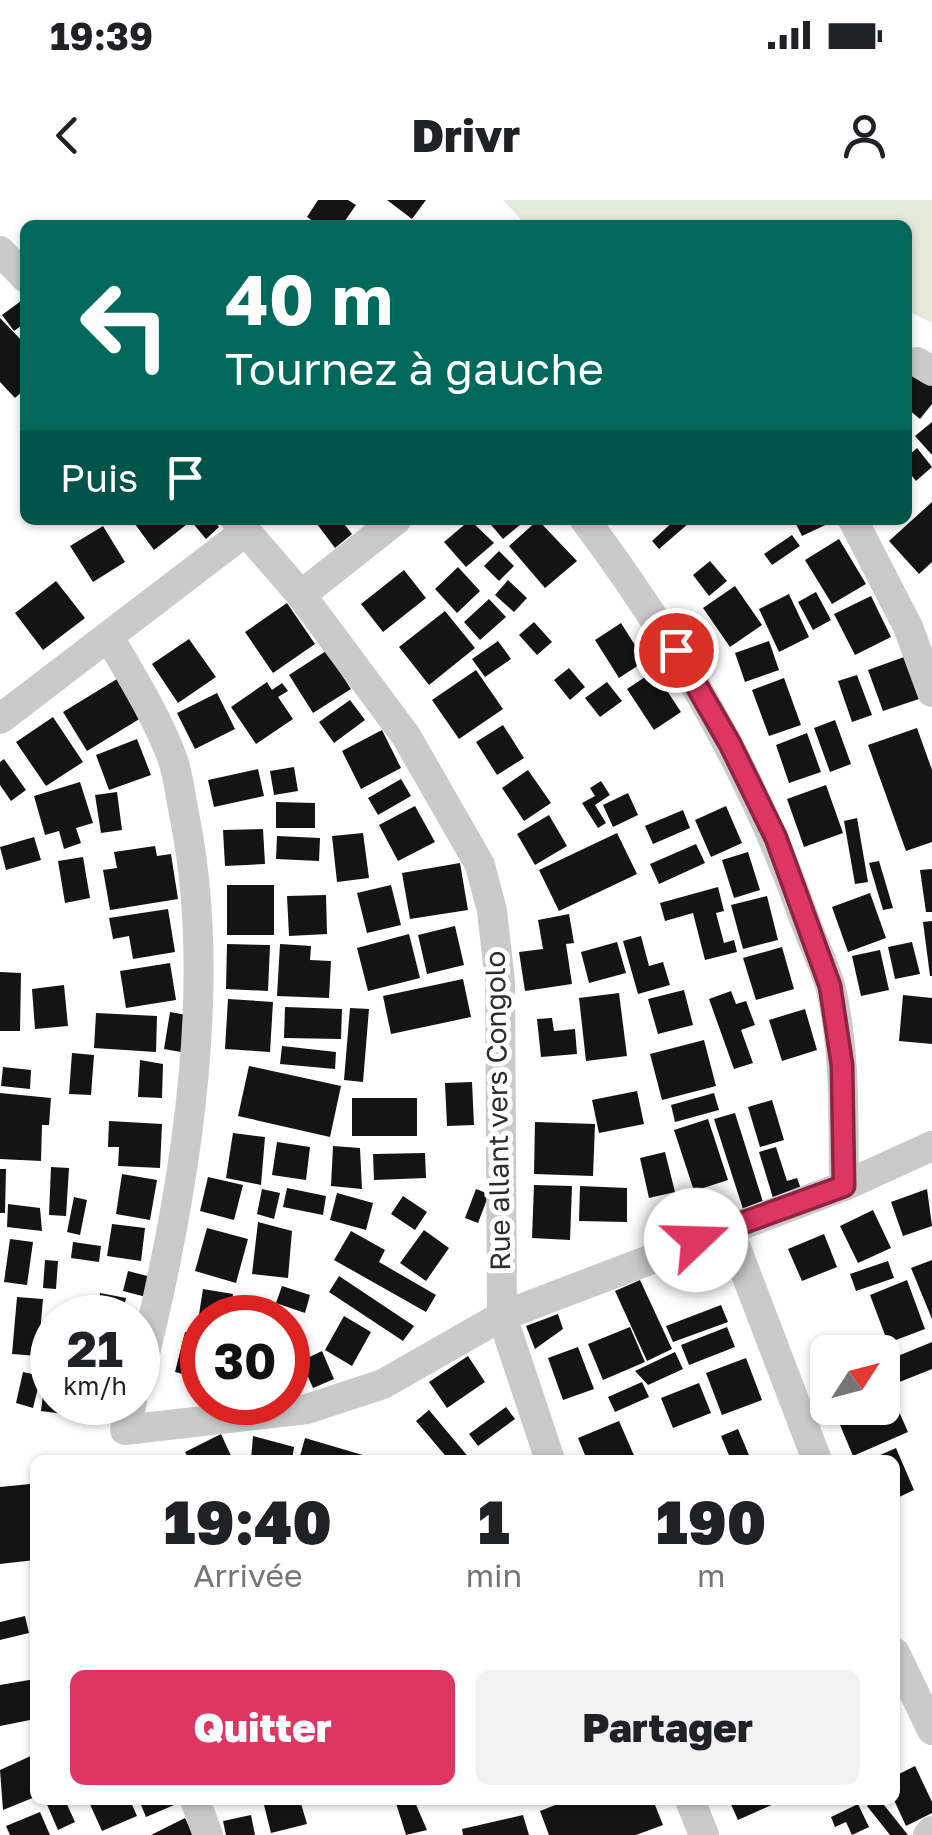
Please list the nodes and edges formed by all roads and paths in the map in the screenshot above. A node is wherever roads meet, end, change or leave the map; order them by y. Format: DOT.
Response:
graph roads {
  1 [pos="0,251"];
  2 [pos="20,273"];
  3 [pos="390,525"];
  4 [pos="589,525"];
  5 [pos="855,525"];
  6 [pos="241,526"];
  7 [pos="301,595"];
  8 [pos="110,639"];
  9 [pos="932,692"];
  10 [pos="0,719"];
  11 [pos="932,1146"];
  12 [pos="844,1186"];
  13 [pos="728,1227"];
  14 [pos="158,1295"];
  15 [pos="502,1316"];
  16 [pos="127,1431"];
  17 [pos="548,1455"];
  18 [pos="815,1455"];
  19 [pos="900,1663"];
  20 [pos="932,1730"];
  21 [pos="197,1805"];
  22 [pos="692,1805"];
  23 [pos="208,1835"];
  24 [pos="704,1835"];
  1 -- 2 [label="street"];
  3 -- 7 [label="street"];
  4 -- 12 [label="street"];
  5 -- 9 [label="street"];
  6 -- 7 [label="street, Rue allant vers Congolo"];
  6 -- 8 [label="street"];
  7 -- 15 [label="street, Rue allant vers Congolo"];
  8 -- 10 [label="street"];
  8 -- 14 [label="street"];
  11 -- 12 [label="street"];
  12 -- 13 [label="street"];
  13 -- 15 [label="street"];
  13 -- 18 [label="street"];
  15 -- 16 [label="street"];
  15 -- 17 [label="street, Rue allant vers Congolo"];
  19 -- 20 [label="street"];
  21 -- 23 [label="street"];
  22 -- 24 [label="street"];
}
